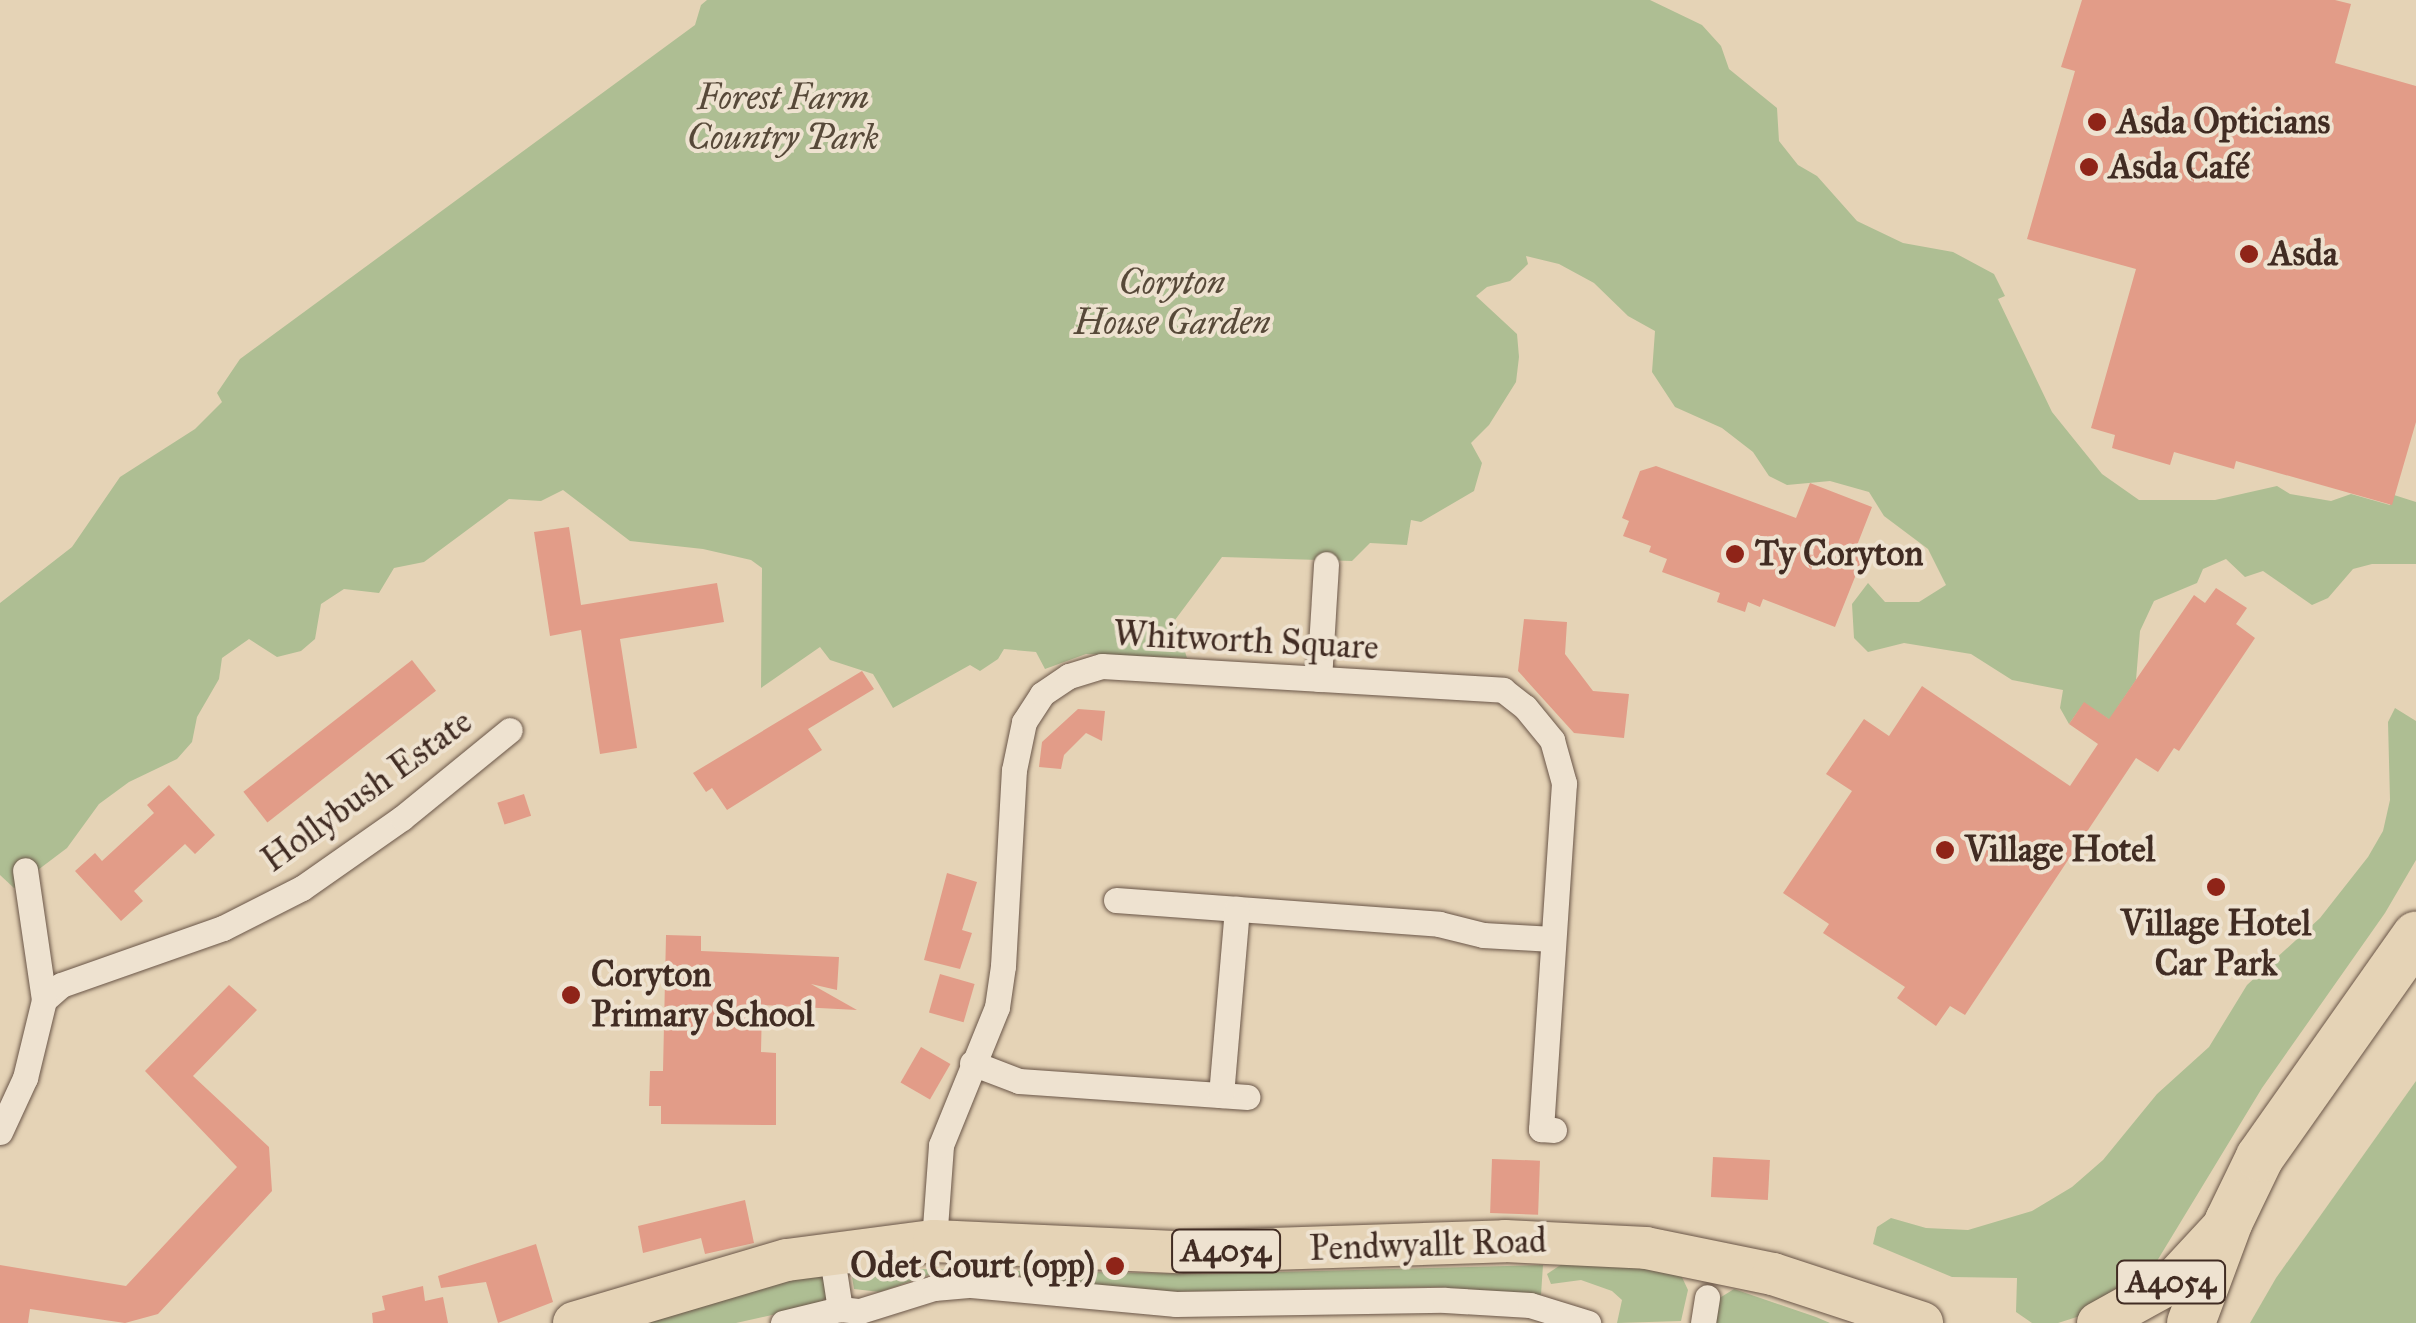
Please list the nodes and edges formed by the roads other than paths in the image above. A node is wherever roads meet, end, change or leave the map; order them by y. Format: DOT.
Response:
graph roads {
  1 [pos="1326,564"];
  2 [pos="1319,679"];
  3 [pos="510,730"];
  4 [pos="26,870"];
  5 [pos="1116,900"];
  6 [pos="1237,909"];
  7 [pos="2416,936"];
  8 [pos="1553,938"];
  9 [pos="44,1000"];
  10 [pos="972,1063"];
  11 [pos="1221,1095"];
  12 [pos="1248,1097"];
  13 [pos="1554,1130"];
  14 [pos="0,1132"];
  15 [pos="2229,1221"];
  16 [pos="934,1241"];
  17 [pos="831,1251"];
  18 [pos="840,1309"];
  19 [pos="574,1323"];
  20 [pos="783,1323"];
  21 [pos="1588,1323"];
  22 [pos="1922,1323"];
  23 [pos="2098,1323"];
  24 [pos="2191,1323"];
  1 -- 2 [label="street"];
  2 -- 8 [label="street, Whitworth Square"];
  2 -- 10 [label="street, Whitworth Square"];
  3 -- 9 [label="street, Hollybush Estate"];
  4 -- 9 [label="street"];
  5 -- 6 [label="street"];
  6 -- 8 [label="street"];
  6 -- 11 [label="street"];
  7 -- 15 [label="highway"];
  8 -- 13 [label="street, Whitworth Square"];
  9 -- 14 [label="street"];
  10 -- 11 [label="street"];
  10 -- 16 [label="street, Whitworth Square"];
  11 -- 12 [label="street"];
  15 -- 23 [label="main road, A4054"];
  15 -- 24 [label="highway"];
  16 -- 17 [label="main road, Pendwyallt Road / A4054"];
  16 -- 22 [label="main road, Pendwyallt Road / A4054"];
  17 -- 18 [label="street"];
  17 -- 19 [label="main road, Pendwyallt Road / A4054"];
  18 -- 20 [label="street"];
  18 -- 21 [label="street"];
}
